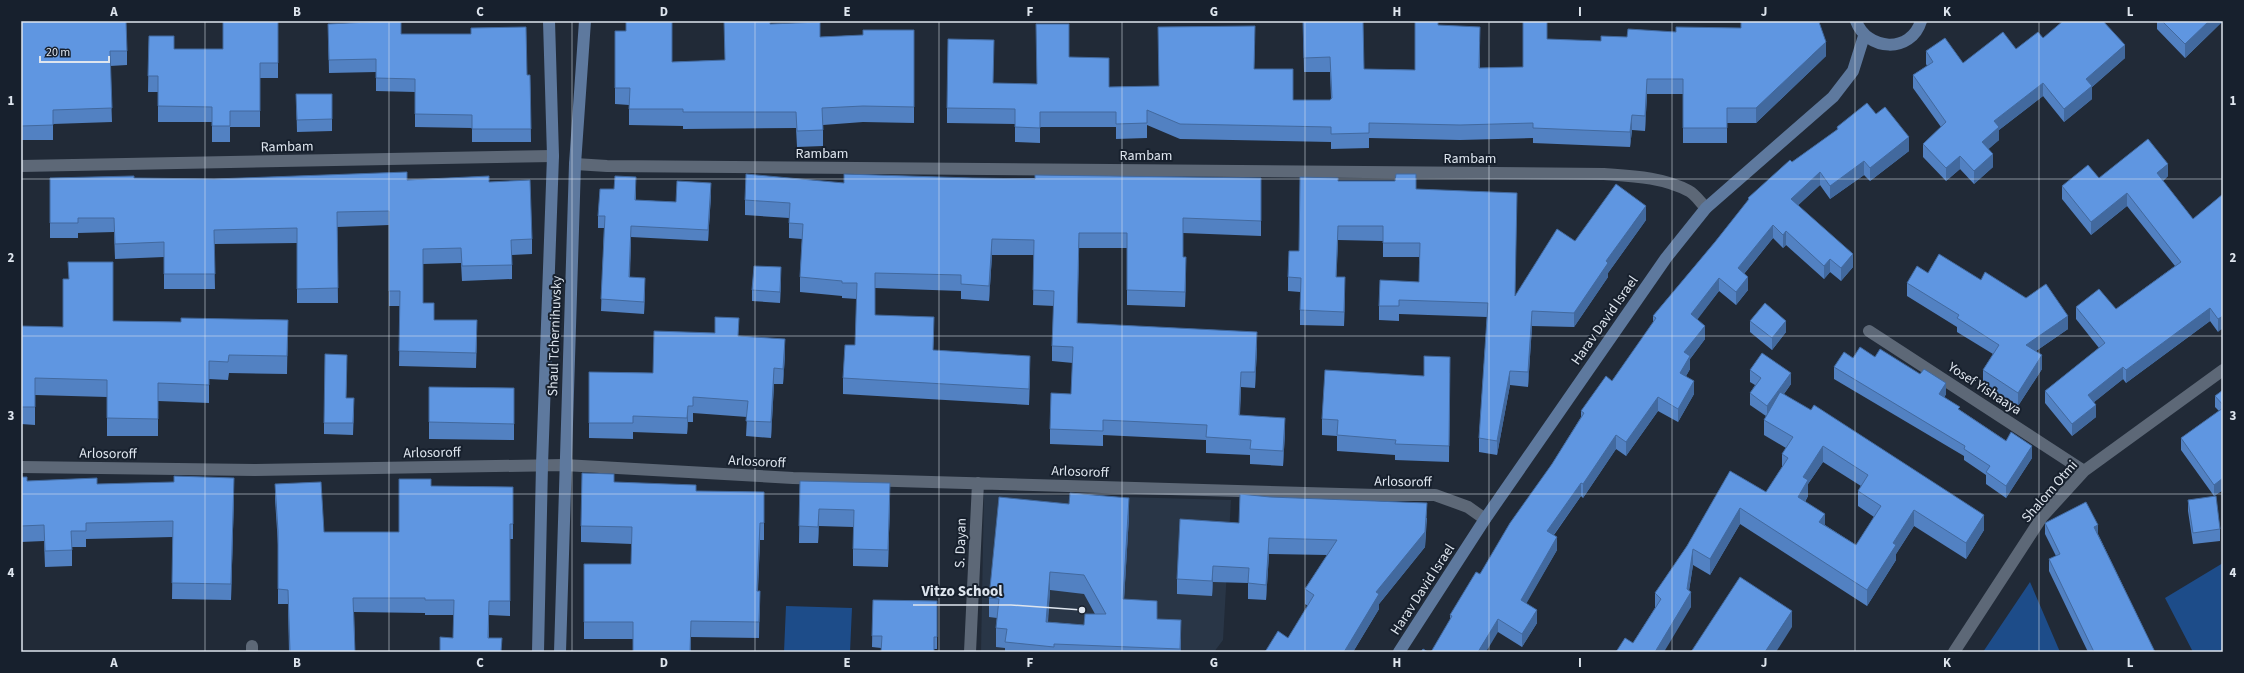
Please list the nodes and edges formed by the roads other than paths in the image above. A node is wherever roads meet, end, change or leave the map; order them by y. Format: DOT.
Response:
graph roads {
  1 [pos="549,21"];
  2 [pos="585,21"];
  3 [pos="1848,21"];
  4 [pos="1920,21"];
  5 [pos="1860,28"];
  6 [pos="553,156"];
  7 [pos="575,164"];
  8 [pos="21,166"];
  9 [pos="1706,208"];
  10 [pos="1869,331"];
  11 [pos="2223,370"];
  12 [pos="564,465"];
  13 [pos="542,466"];
  14 [pos="21,467"];
  15 [pos="2084,471"];
  16 [pos="978,483"];
  17 [pos="1485,519"];
  18 [pos="538,652"];
  19 [pos="560,652"];
  20 [pos="970,652"];
  21 [pos="1399,652"];
  22 [pos="1954,652"];
  1 -- 6 [label="street, Shaul Tchernihuvsky"];
  2 -- 7 [label="street, Shaul Tchernihuvsky"];
  3 -- 5 [label="street"];
  4 -- 5 [label="street"];
  5 -- 9 [label="street, Harav David Israel"];
  6 -- 8 [label="street, Rambam"];
  6 -- 13 [label="street, Shaul Tchernihuvsky"];
  7 -- 9 [label="street, Rambam"];
  7 -- 12 [label="street, Shaul Tchernihuvsky"];
  9 -- 17 [label="street, Harav David Israel"];
  10 -- 15 [label="street, Yosef Yishaaya"];
  11 -- 15 [label="street, Shalom Otmi"];
  12 -- 13 [label="street, Arlosoroff"];
  12 -- 16 [label="street, Arlosoroff"];
  12 -- 19 [label="street, Shaul Tchernihuvsky"];
  13 -- 14 [label="street, Arlosoroff"];
  13 -- 18 [label="street, Shaul Tchernihuvsky"];
  15 -- 22 [label="street, Shalom Otmi"];
  16 -- 17 [label="street, Arlosoroff"];
  16 -- 20 [label="street, S. Dayan"];
  17 -- 21 [label="street, Harav David Israel"];
}
